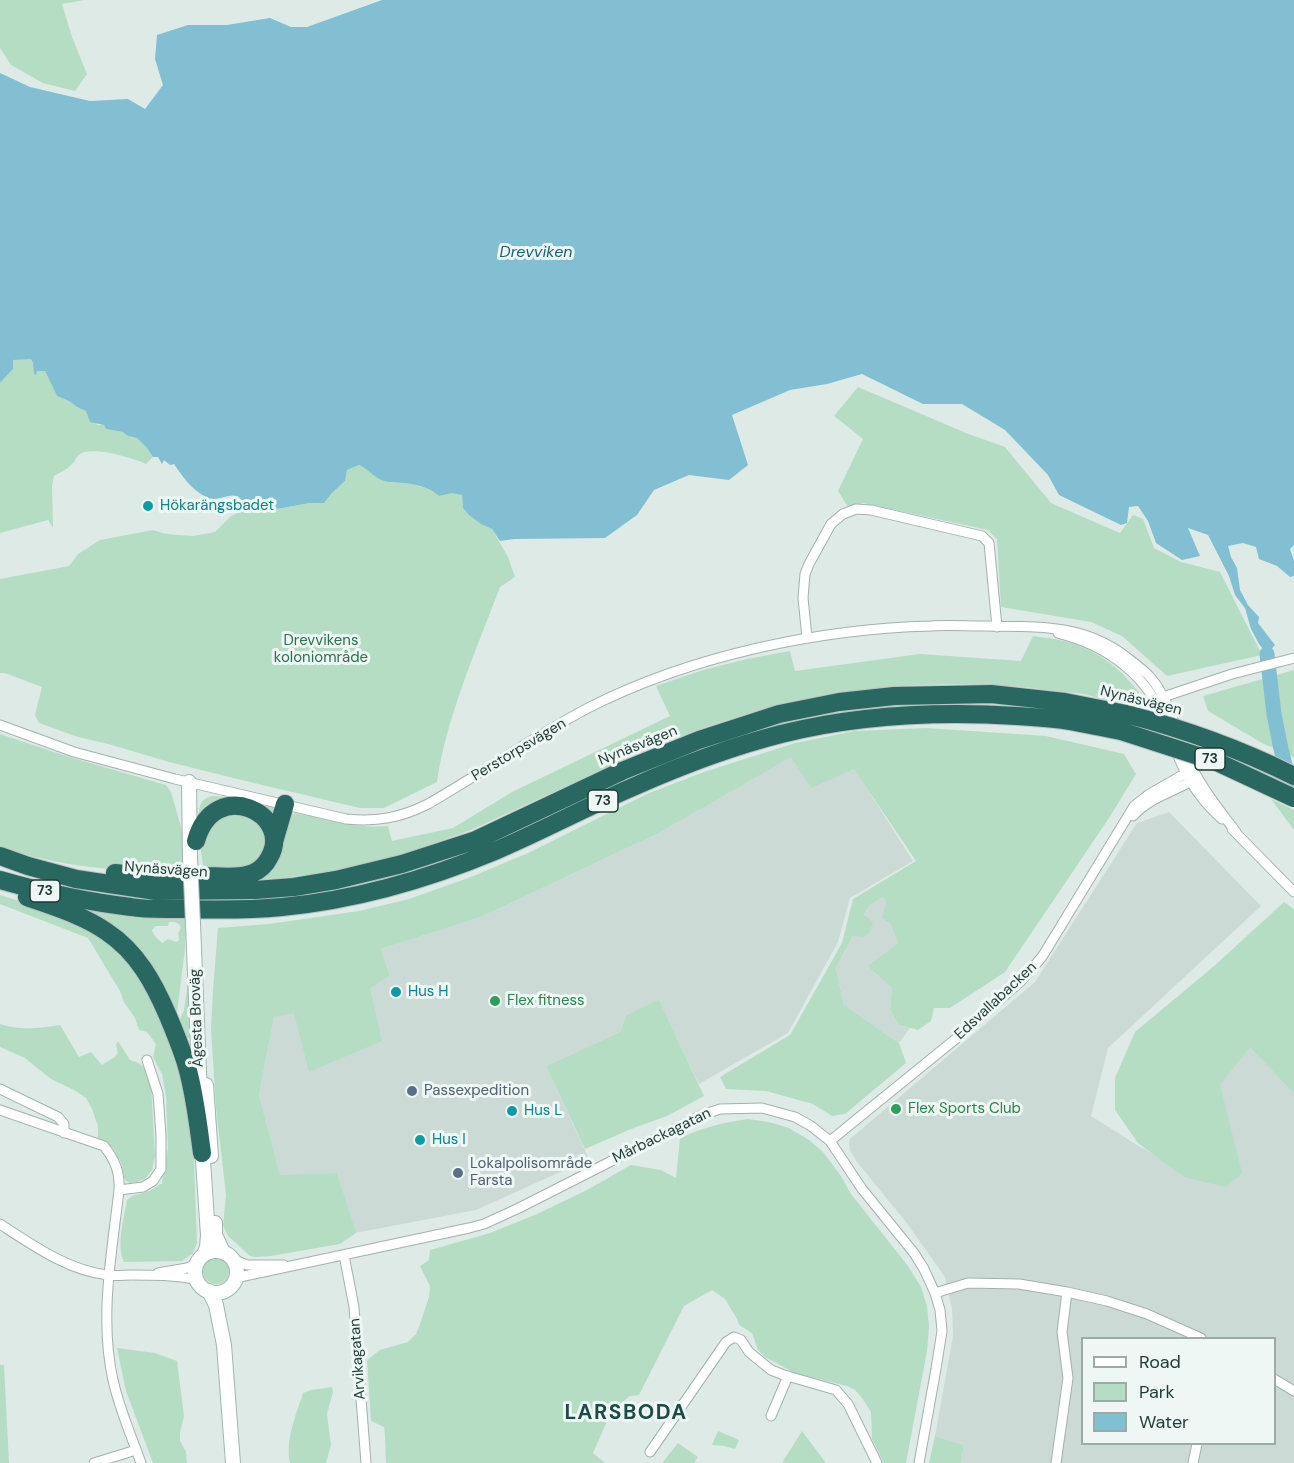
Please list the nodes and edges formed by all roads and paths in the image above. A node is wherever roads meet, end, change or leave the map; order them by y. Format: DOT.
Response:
graph roads {
  1 [pos="997,627"];
  2 [pos="807,638"];
  3 [pos="1294,658"];
  4 [pos="1159,698"];
  5 [pos="1124,722"];
  6 [pos="0,725"];
  7 [pos="1191,775"];
  8 [pos="1294,776"];
  9 [pos="192,782"];
  10 [pos="1294,798"];
  11 [pos="285,804"];
  12 [pos="274,842"];
  13 [pos="194,853"];
  14 [pos="0,856"];
  15 [pos="28,866"];
  16 [pos="0,880"];
  17 [pos="0,886"];
  18 [pos="1294,892"];
  19 [pos="175,1033"];
  20 [pos="201,1036"];
  21 [pos="147,1060"];
  22 [pos="0,1089"];
  23 [pos="0,1110"];
  24 [pos="64,1132"];
  25 [pos="830,1140"];
  26 [pos="202,1153"];
  27 [pos="119,1190"];
  28 [pos="0,1224"];
  29 [pos="227,1255"];
  30 [pos="344,1255"];
  31 [pos="200,1259"];
  32 [pos="290,1266"];
  33 [pos="108,1275"];
  34 [pos="141,1275"];
  35 [pos="196,1280"];
  36 [pos="232,1283"];
  37 [pos="209,1291"];
  38 [pos="1067,1292"];
  39 [pos="935,1293"];
  40 [pos="1198,1337"];
  41 [pos="224,1345"];
  42 [pos="788,1376"];
  43 [pos="1276,1380"];
  44 [pos="1294,1391"];
  45 [pos="771,1416"];
  46 [pos="1197,1445"];
  47 [pos="136,1450"];
  48 [pos="650,1452"];
  49 [pos="94,1463"];
  50 [pos="141,1463"];
  51 [pos="233,1463"];
  52 [pos="366,1463"];
  53 [pos="877,1463"];
  54 [pos="919,1463"];
  55 [pos="1056,1463"];
  56 [pos="1193,1463"];
  1 -- 2 [label="street, Perstorpsvägen"];
  1 -- 2 [label="street"];
  1 -- 4 [label="street, Perstorpsvägen"];
  2 -- 11 [label="street, Perstorpsvägen"];
  3 -- 4 [label="street"];
  4 -- 7 [label="street, Perstorpsvägen"];
  5 -- 8 [label="highway, Nynäsvägen / 73, bridge"];
  5 -- 10 [label="highway, Nynäsvägen / 73, bridge"];
  5 -- 15 [label="highway, Nynäsvägen / 73"];
  5 -- 16 [label="highway, Nynäsvägen / 73"];
  6 -- 9 [label="street, Perstorpsvägen"];
  7 -- 18 [label="street, Perstorpsvägen"];
  7 -- 25 [label="street, Edsvallabacken"];
  9 -- 11 [label="street, Perstorpsvägen"];
  9 -- 13 [label="main road, Ågesta Broväg"];
  11 -- 12 [label="highway"];
  12 -- 13 [label="highway"];
  12 -- 15 [label="highway"];
  13 -- 20 [label="main road, Ågesta Broväg"];
  14 -- 15 [label="highway, Nynäsvägen / 73"];
  17 -- 19 [label="highway"];
  19 -- 20 [label="main road"];
  19 -- 26 [label="highway"];
  20 -- 26 [label="main road, Ågesta Broväg"];
  20 -- 29 [label="main road, Ågesta Broväg"];
  21 -- 27 [label="street"];
  22 -- 24 [label="street"];
  23 -- 24 [label="street"];
  24 -- 27 [label="street"];
  25 -- 30 [label="street, Mårbackagatan"];
  25 -- 39 [label="street, Mårbackagatan"];
  26 -- 31 [label="main road, Ågesta Broväg"];
  27 -- 33 [label="street"];
  28 -- 33 [label="street"];
  29 -- 31 [label="main road"];
  29 -- 32 [label="street, Mårbackagatan"];
  29 -- 36 [label="main road, Ågesta Broväg"];
  30 -- 32 [label="street, Mårbackagatan"];
  30 -- 52 [label="street, Arvikagatan"];
  31 -- 34 [label="street"];
  31 -- 35 [label="main road, Ågesta Broväg"];
  32 -- 36 [label="street, Mårbackagatan"];
  33 -- 34 [label="street"];
  33 -- 47 [label="street"];
  34 -- 35 [label="street"];
  35 -- 37 [label="main road"];
  36 -- 37 [label="main road"];
  36 -- 41 [label="main road, Ågesta Broväg"];
  37 -- 41 [label="main road, Ågesta Broväg"];
  38 -- 39 [label="street"];
  38 -- 40 [label="street"];
  38 -- 55 [label="street"];
  39 -- 54 [label="street, Mårbackagatan"];
  41 -- 51 [label="main road, Ågesta Broväg"];
  42 -- 45 [label="street"];
  42 -- 48 [label="street"];
  42 -- 53 [label="street"];
  43 -- 44 [label="street"];
  46 -- 56 [label="street"];
  47 -- 49 [label="street"];
  47 -- 50 [label="street"];
}
